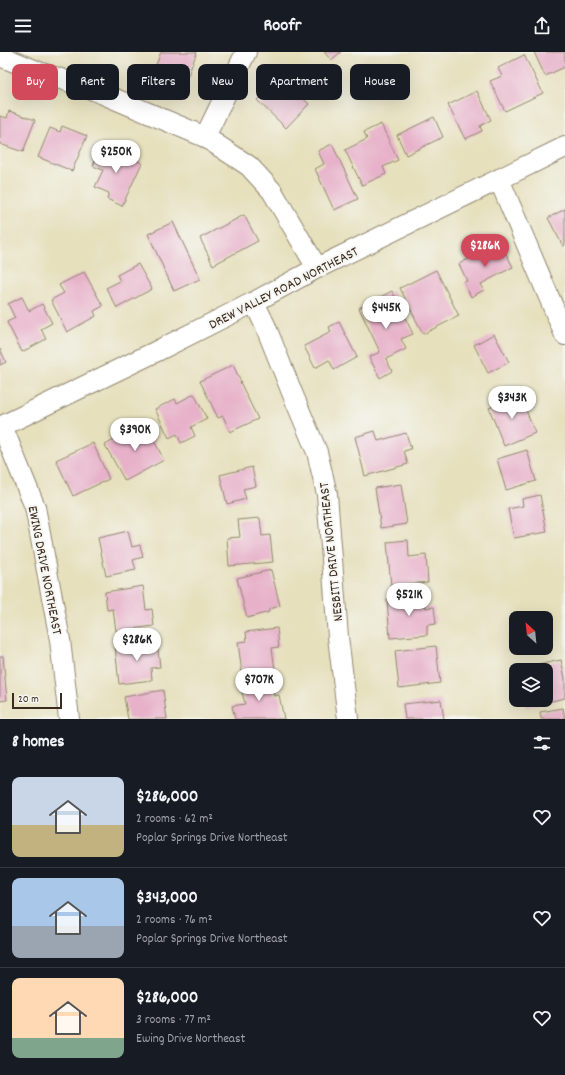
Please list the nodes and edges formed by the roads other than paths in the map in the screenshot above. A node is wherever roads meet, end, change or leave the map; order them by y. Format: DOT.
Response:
graph roads {
  1 [pos="246,52"];
  2 [pos="0,56"];
  3 [pos="205,137"];
  4 [pos="565,147"];
  5 [pos="500,179"];
  6 [pos="317,268"];
  7 [pos="254,302"];
  8 [pos="565,335"];
  9 [pos="1,426"];
  10 [pos="69,719"];
  11 [pos="348,719"];
  1 -- 3 [label="street"];
  2 -- 3 [label="street"];
  3 -- 6 [label="street"];
  4 -- 5 [label="street, DREW VALLEY ROAD NORTHEAST"];
  5 -- 6 [label="street, DREW VALLEY ROAD NORTHEAST"];
  5 -- 8 [label="street"];
  6 -- 7 [label="street, DREW VALLEY ROAD NORTHEAST"];
  7 -- 9 [label="street, DREW VALLEY ROAD NORTHEAST"];
  7 -- 11 [label="street, NESBITT DRIVE NORTHEAST"];
  9 -- 10 [label="street, EWING DRIVE NORTHEAST"];
}
